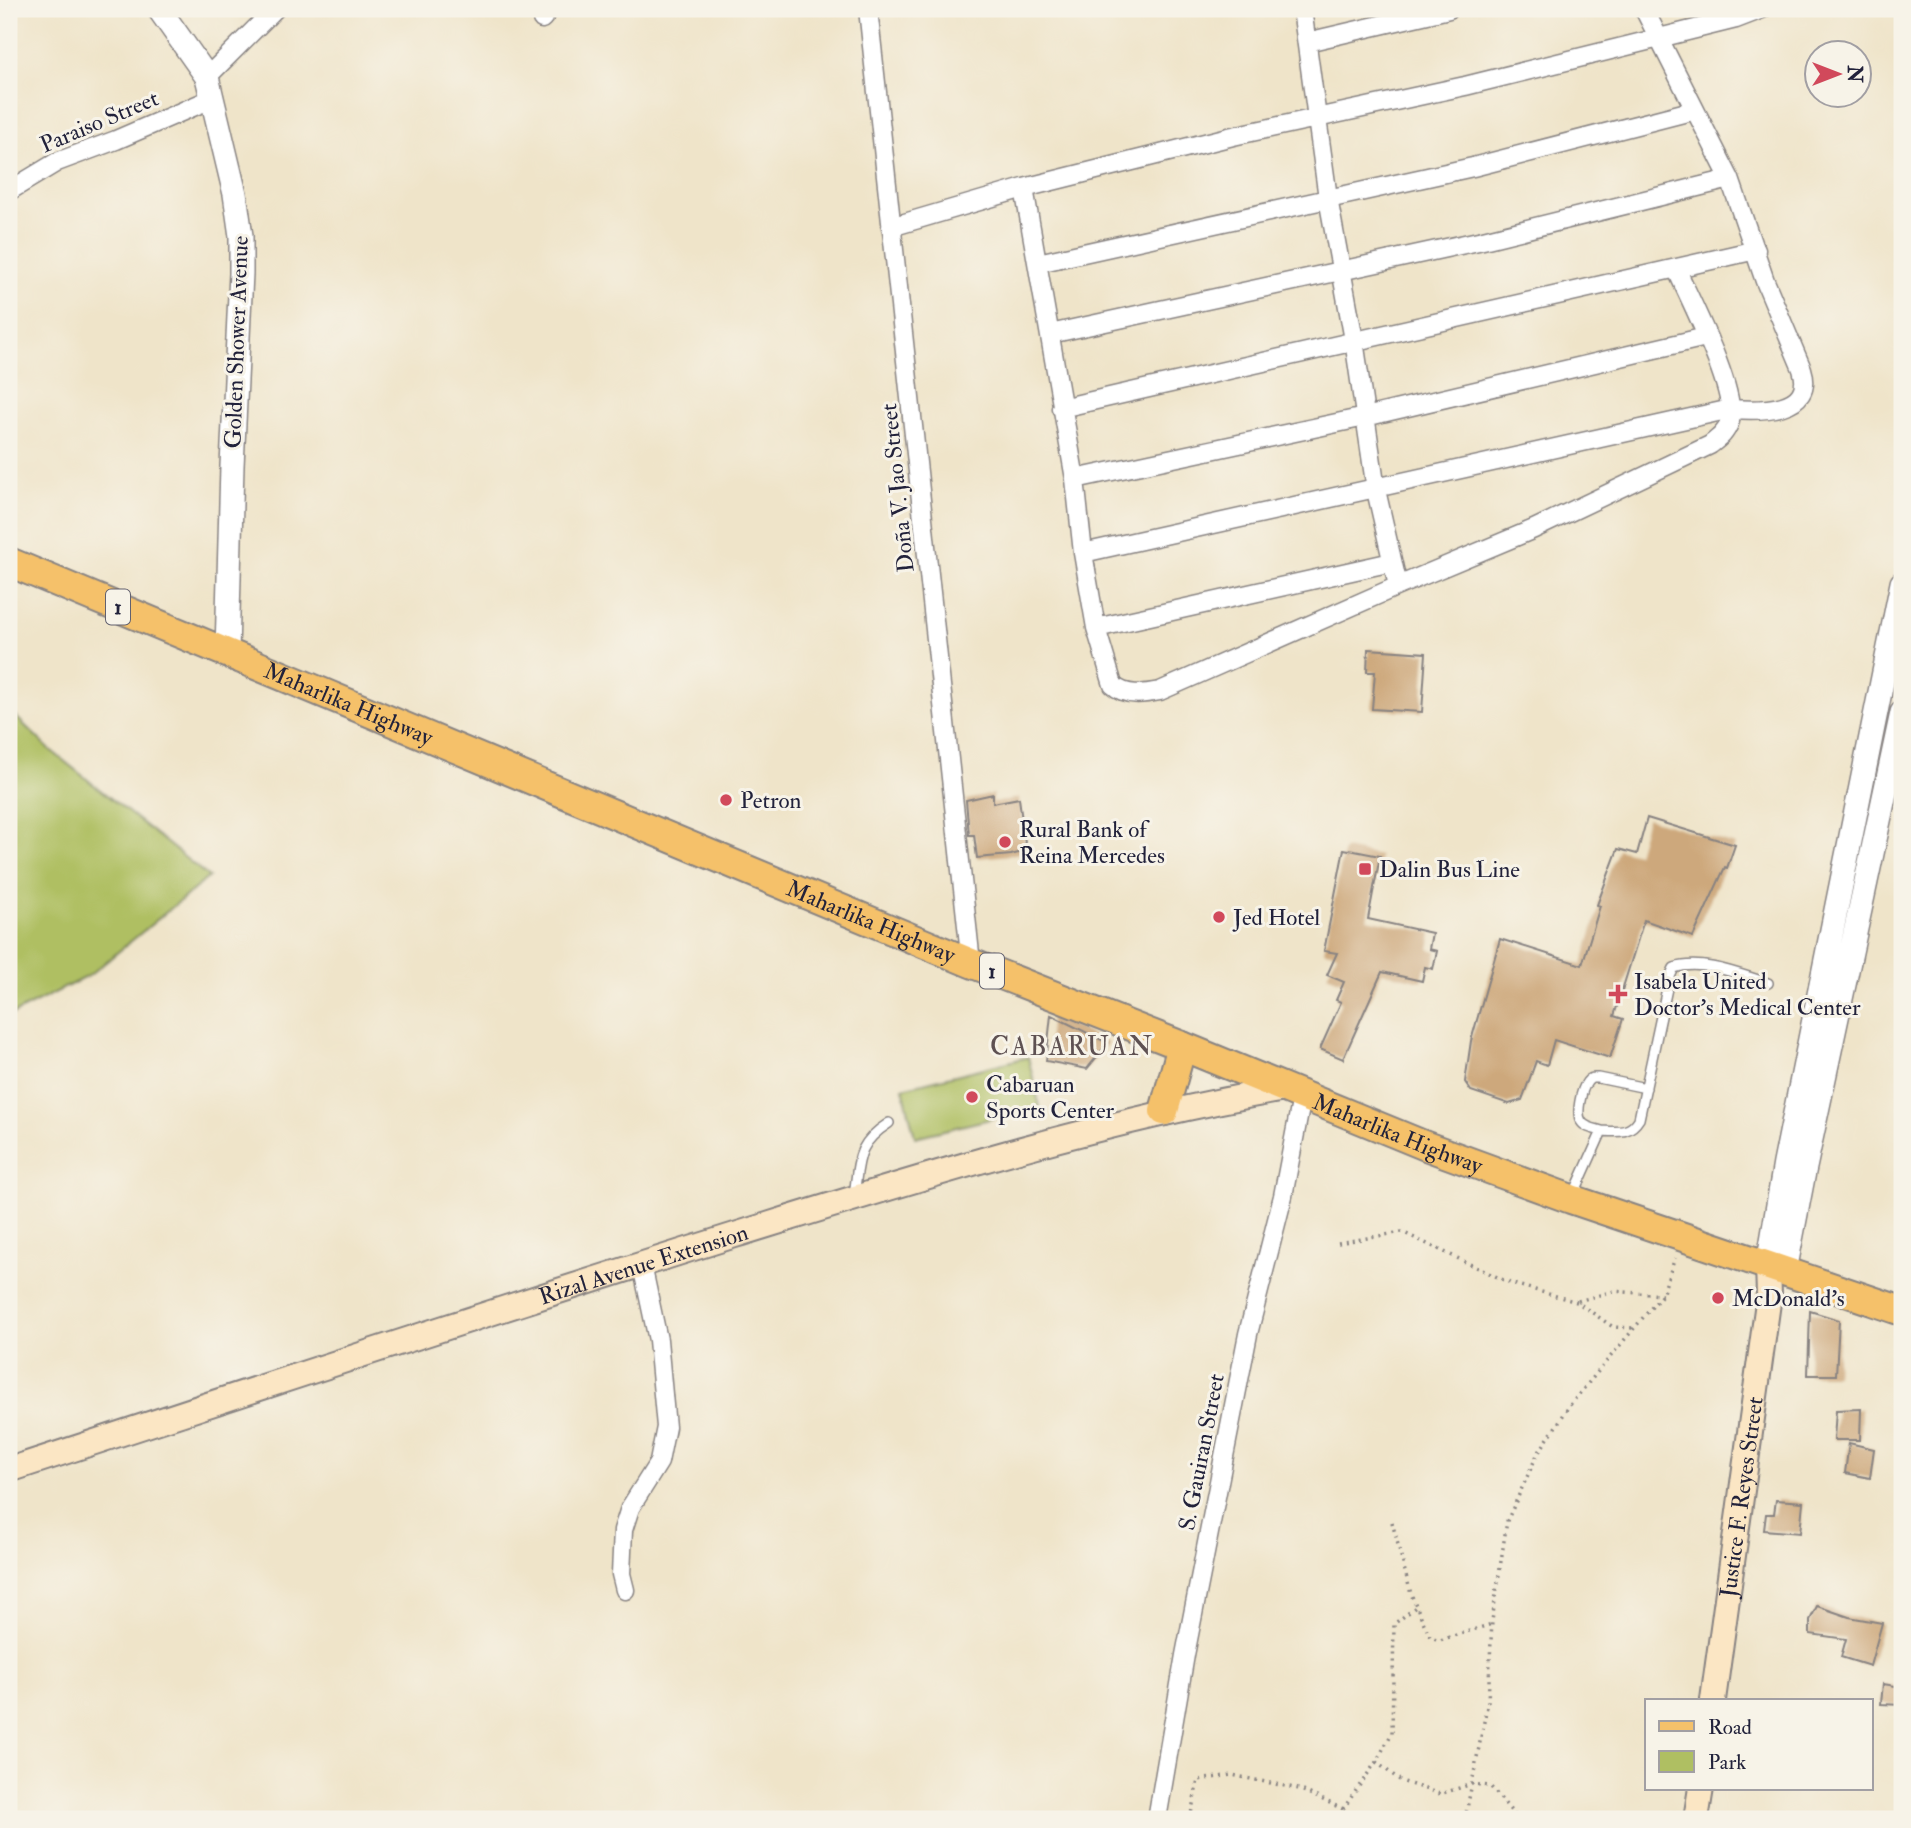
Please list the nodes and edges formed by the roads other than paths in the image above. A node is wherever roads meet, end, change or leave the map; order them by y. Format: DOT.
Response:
graph roads {
  1 [pos="159,9"];
  2 [pos="275,9"];
  3 [pos="868,9"];
  4 [pos="1302,9"];
  5 [pos="1449,9"];
  6 [pos="1644,9"];
  7 [pos="1762,9"];
  8 [pos="1659,37"];
  9 [pos="1307,43"];
  10 [pos="209,88"];
  11 [pos="1695,110"];
  12 [pos="1316,118"];
  13 [pos="1730,179"];
  14 [pos="1024,188"];
  15 [pos="9,191"];
  16 [pos="1328,198"];
  17 [pos="891,227"];
  18 [pos="1756,250"];
  19 [pos="1038,263"];
  20 [pos="1676,268"];
  21 [pos="1342,270"];
  22 [pos="1050,334"];
  23 [pos="1706,337"];
  24 [pos="1354,340"];
  25 [pos="1061,408"];
  26 [pos="1731,409"];
  27 [pos="1365,417"];
  28 [pos="1075,479"];
  29 [pos="1376,490"];
  30 [pos="1083,553"];
  31 [pos="9,562"];
  32 [pos="1392,562"];
  33 [pos="1902,583"];
  34 [pos="1398,586"];
  35 [pos="1096,628"];
  36 [pos="227,652"];
  37 [pos="1902,713"];
  38 [pos="971,963"];
  39 [pos="1768,983"];
  40 [pos="1182,1045"];
  41 [pos="1646,1088"];
  42 [pos="1294,1093"];
  43 [pos="1164,1111"];
  44 [pos="889,1123"];
  45 [pos="1602,1131"];
  46 [pos="853,1198"];
  47 [pos="1571,1199"];
  48 [pos="642,1265"];
  49 [pos="1777,1268"];
  50 [pos="1902,1311"];
  51 [pos="9,1470"];
  52 [pos="625,1590"];
  53 [pos="1713,1699"];
  54 [pos="1701,1790"];
  55 [pos="1157,1819"];
  56 [pos="1696,1819"];
  1 -- 10 [label="street, Golden Shower Avenue"];
  2 -- 10 [label="street"];
  3 -- 17 [label="street, Doña V. Jao Street"];
  4 -- 9 [label="street"];
  5 -- 9 [label="street"];
  6 -- 8 [label="street"];
  7 -- 8 [label="street"];
  8 -- 11 [label="street"];
  8 -- 12 [label="street"];
  9 -- 12 [label="street"];
  10 -- 15 [label="street, Paraiso Street"];
  10 -- 36 [label="street, Golden Shower Avenue"];
  11 -- 13 [label="street"];
  11 -- 16 [label="street"];
  12 -- 14 [label="street"];
  12 -- 16 [label="street"];
  13 -- 18 [label="street"];
  13 -- 21 [label="street"];
  14 -- 17 [label="street"];
  14 -- 19 [label="street"];
  16 -- 19 [label="street"];
  16 -- 21 [label="street"];
  17 -- 38 [label="street, Doña V. Jao Street"];
  18 -- 20 [label="street"];
  18 -- 26 [label="street"];
  19 -- 22 [label="street"];
  20 -- 23 [label="street"];
  20 -- 24 [label="street"];
  21 -- 22 [label="street"];
  21 -- 24 [label="street"];
  22 -- 25 [label="street"];
  23 -- 26 [label="street"];
  23 -- 27 [label="street"];
  24 -- 25 [label="street"];
  24 -- 27 [label="street"];
  25 -- 28 [label="street"];
  26 -- 29 [label="street"];
  26 -- 34 [label="street"];
  27 -- 28 [label="street"];
  27 -- 29 [label="street"];
  28 -- 30 [label="street"];
  29 -- 30 [label="street"];
  29 -- 32 [label="street"];
  30 -- 35 [label="street"];
  31 -- 36 [label="main road, Maharlika Highway / 1"];
  32 -- 34 [label="street"];
  32 -- 35 [label="street"];
  33 -- 49 [label="street"];
  34 -- 35 [label="street"];
  36 -- 38 [label="main road, Maharlika Highway / 1"];
  37 -- 49 [label="street"];
  38 -- 40 [label="main road, Maharlika Highway / 1"];
  39 -- 41 [label="lane"];
  40 -- 42 [label="main road, Maharlika Highway / 1"];
  40 -- 43 [label="main road"];
  41 -- 45 [label="lane"];
  41 -- 45 [label="lane"];
  42 -- 43 [label="main road, Rizal Avenue Extension"];
  42 -- 47 [label="main road, Maharlika Highway / 1"];
  42 -- 55 [label="street, S. Gauiran Street"];
  43 -- 46 [label="main road, Rizal Avenue Extension"];
  44 -- 46 [label="lane"];
  45 -- 47 [label="lane"];
  46 -- 48 [label="main road, Rizal Avenue Extension"];
  47 -- 49 [label="main road, Maharlika Highway / 1"];
  48 -- 51 [label="main road, Rizal Avenue Extension"];
  48 -- 52 [label="street"];
  49 -- 50 [label="main road, Maharlika Highway / 1"];
  49 -- 53 [label="main road, Justice F. Reyes Street"];
  54 -- 56 [label="main road"];
}
